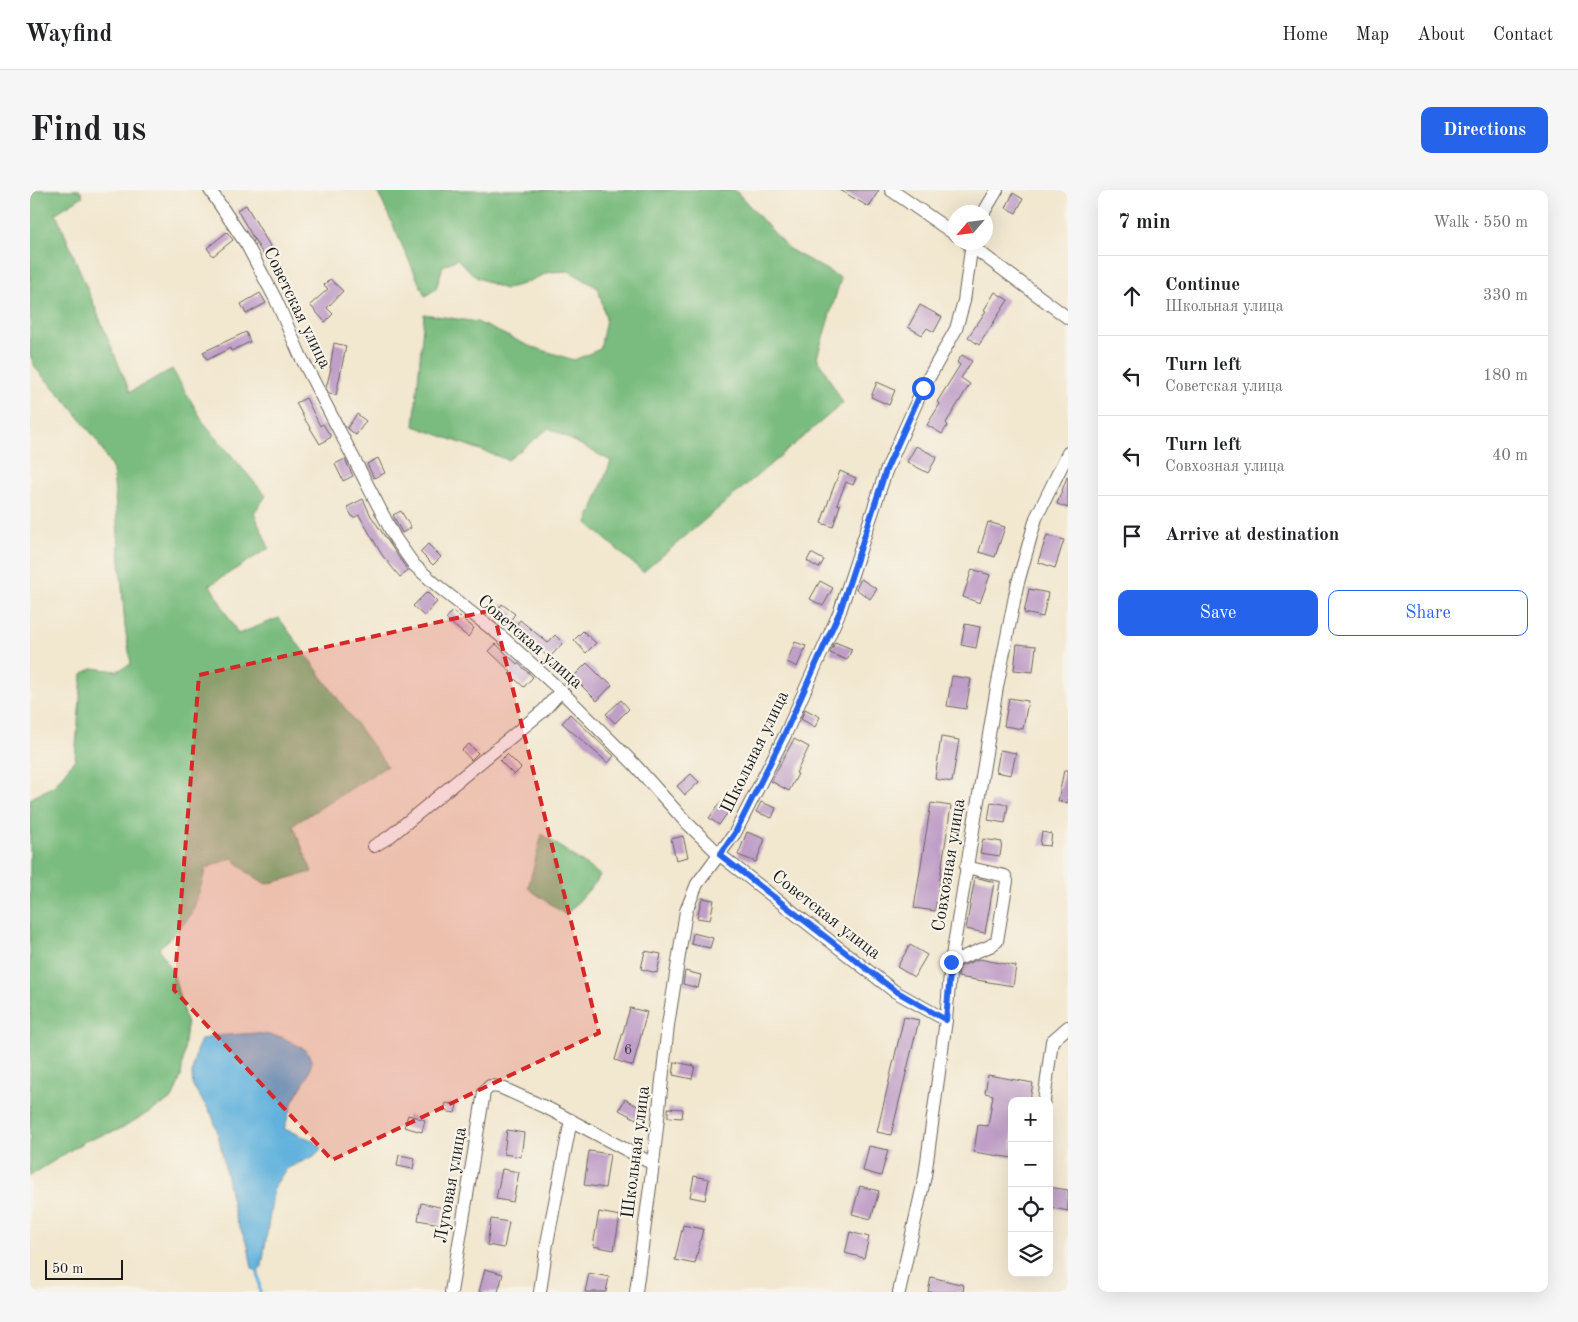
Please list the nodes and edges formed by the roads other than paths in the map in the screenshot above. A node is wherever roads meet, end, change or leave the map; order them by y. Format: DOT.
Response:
graph roads {
  1 [pos="210,190"];
  2 [pos="891,190"];
  3 [pos="997,190"];
  4 [pos="988,205"];
  5 [pos="948,229"];
  6 [pos="969,250"];
  7 [pos="978,250"];
  8 [pos="1068,318"];
  9 [pos="1068,453"];
  10 [pos="561,691"];
  11 [pos="374,846"];
  12 [pos="720,855"];
  13 [pos="966,867"];
  14 [pos="951,962"];
  15 [pos="946,1020"];
  16 [pos="1068,1026"];
  17 [pos="1045,1097"];
  18 [pos="571,1120"];
  19 [pos="653,1164"];
  20 [pos="451,1292"];
  21 [pos="540,1292"];
  22 [pos="636,1292"];
  23 [pos="899,1292"];
  1 -- 10 [label="street, Советская улица"];
  2 -- 5 [label="street"];
  3 -- 4 [label="street"];
  6 -- 12 [label="street, Школьная улица"];
  7 -- 8 [label="street"];
  9 -- 13 [label="street, Совхозная улица"];
  10 -- 11 [label="street"];
  10 -- 12 [label="street, Советская улица"];
  12 -- 15 [label="street, Советская улица"];
  12 -- 19 [label="street, Школьная улица"];
  13 -- 14 [label="street, Совхозная улица"];
  13 -- 14 [label="street"];
  14 -- 15 [label="street, Совхозная улица"];
  15 -- 23 [label="street, Совхозная улица"];
  16 -- 17 [label="street"];
  18 -- 19 [label="street"];
  18 -- 20 [label="street, Луговая улица"];
  18 -- 21 [label="street"];
  19 -- 22 [label="street, Школьная улица"];
}
